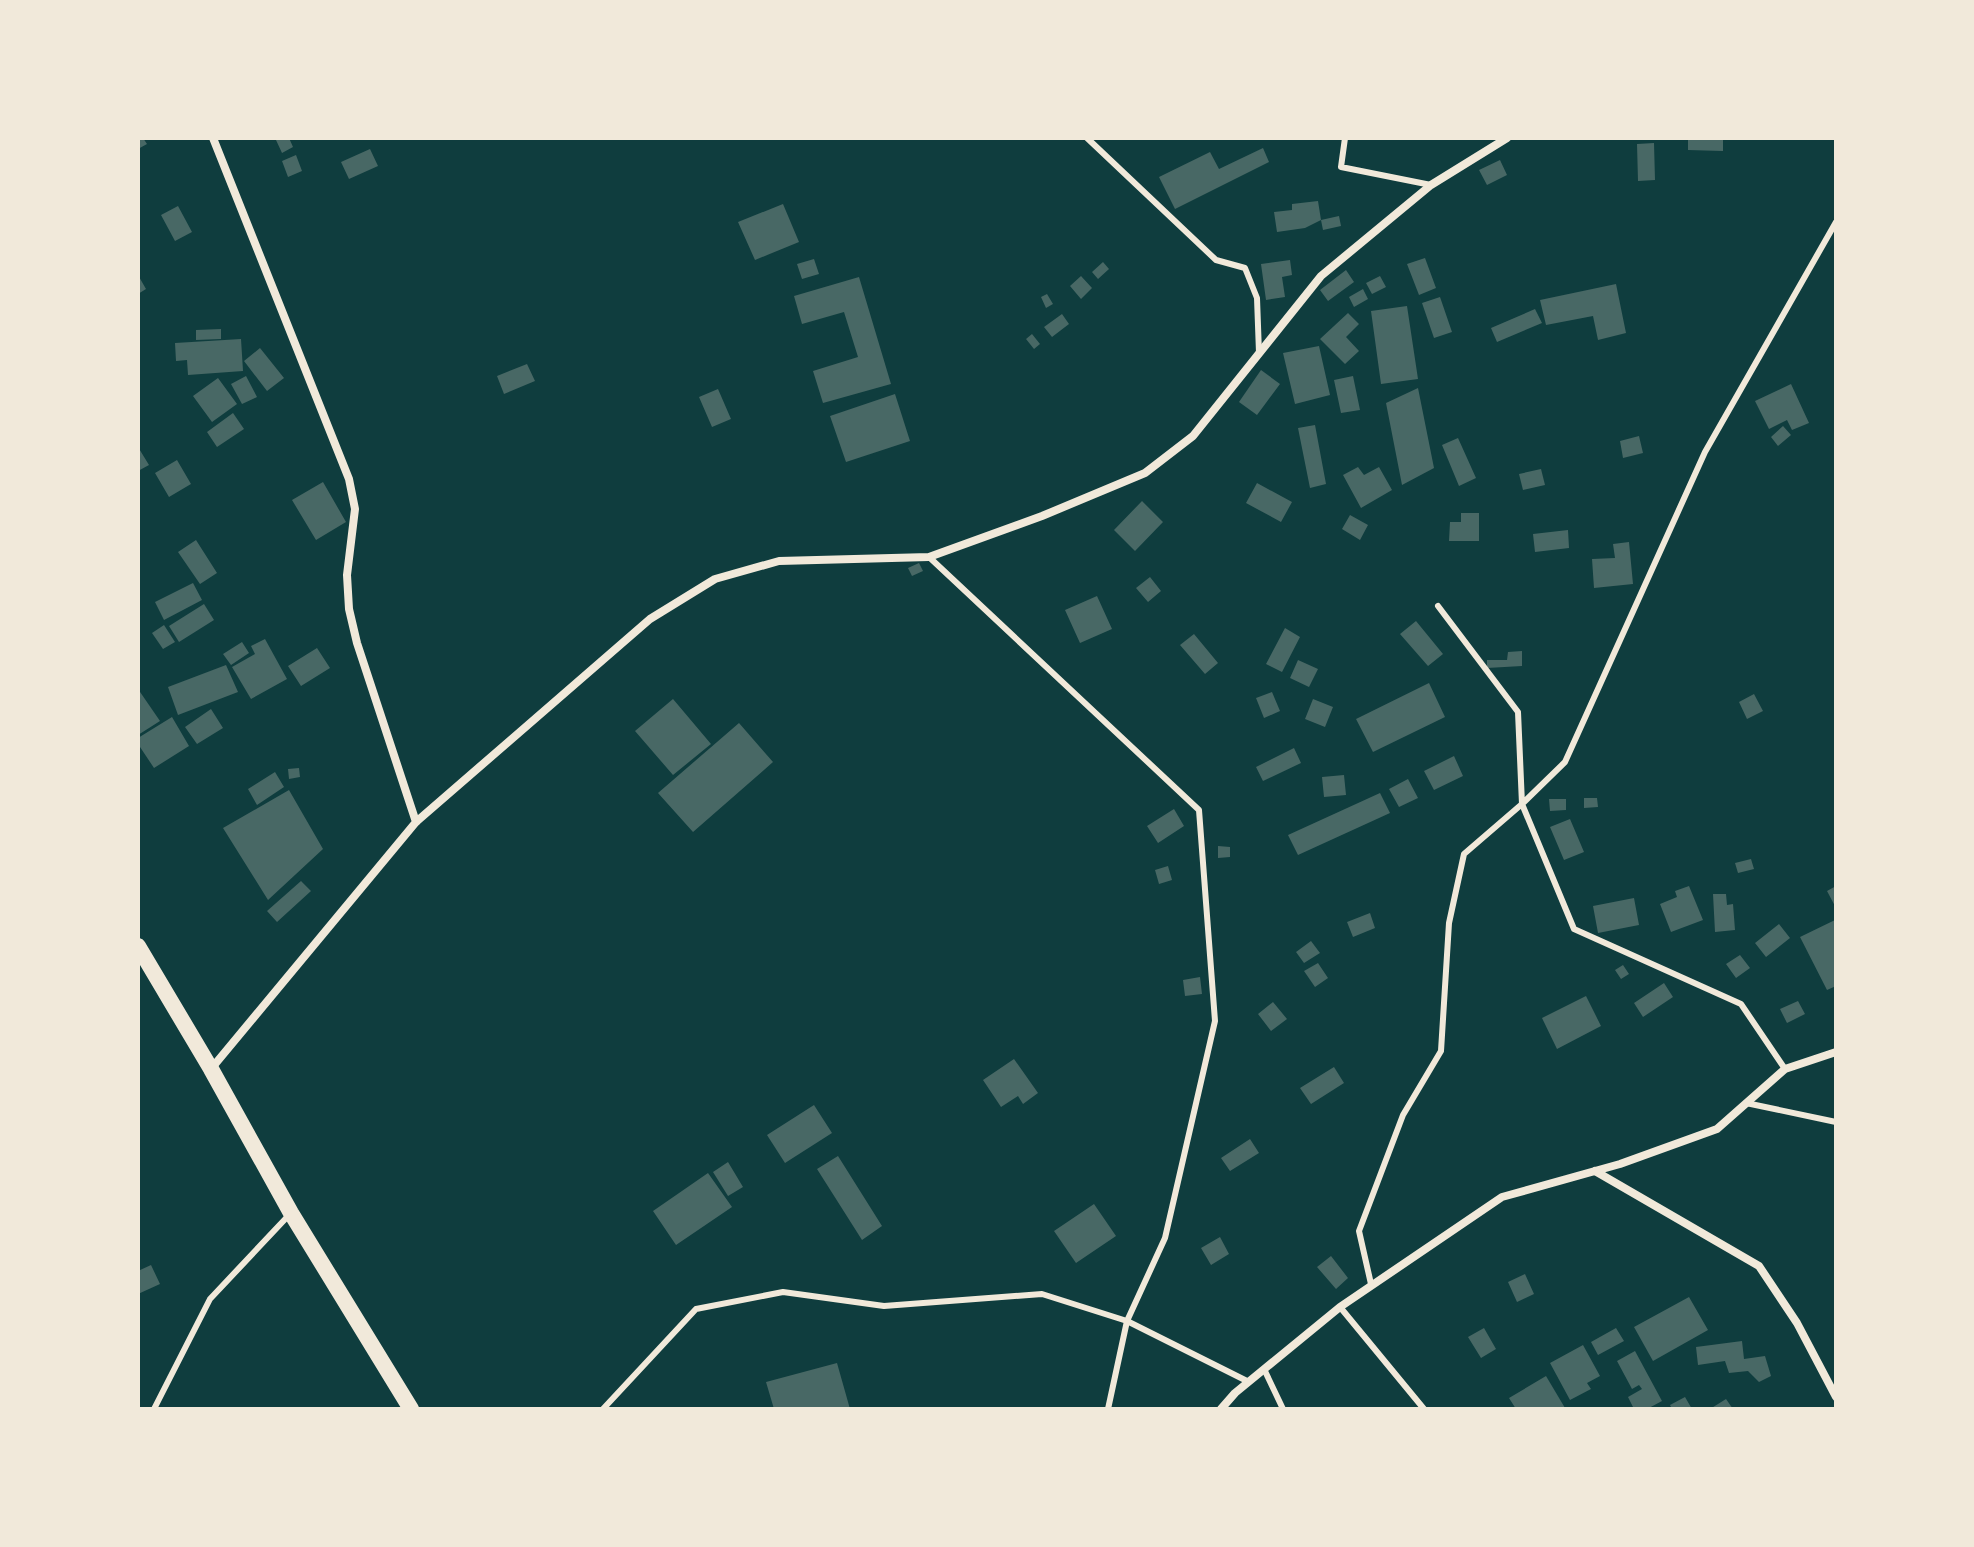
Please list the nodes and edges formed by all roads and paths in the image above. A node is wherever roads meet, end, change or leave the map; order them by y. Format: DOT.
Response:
graph roads {
  1 [pos="213,138"];
  2 [pos="1087,138"];
  3 [pos="1345,138"];
  4 [pos="1507,138"];
  5 [pos="1431,185"];
  6 [pos="1836,222"];
  7 [pos="1259,353"];
  8 [pos="929,557"];
  9 [pos="1438,606"];
  10 [pos="1522,804"];
  11 [pos="416,822"];
  12 [pos="138,946"];
  13 [pos="1836,1052"];
  14 [pos="211,1069"];
  15 [pos="1785,1069"];
  16 [pos="1746,1103"];
  17 [pos="1836,1122"];
  18 [pos="1595,1171"];
  19 [pos="291,1213"];
  20 [pos="1371,1284"];
  21 [pos="1340,1307"];
  22 [pos="1127,1321"];
  23 [pos="1264,1369"];
  24 [pos="1249,1382"];
  25 [pos="1836,1397"];
  26 [pos="407,1403"];
  27 [pos="154,1409"];
  28 [pos="422,1409"];
  29 [pos="603,1409"];
  30 [pos="1108,1409"];
  31 [pos="1221,1409"];
  32 [pos="1283,1409"];
  33 [pos="1424,1409"];
  1 -- 11 [label="street"];
  2 -- 7 [label="lane"];
  3 -- 5 [label="lane"];
  4 -- 5 [label="street"];
  5 -- 7 [label="street"];
  6 -- 10 [label="lane"];
  7 -- 8 [label="street"];
  8 -- 11 [label="street"];
  8 -- 22 [label="lane"];
  9 -- 10 [label="lane"];
  10 -- 15 [label="lane"];
  10 -- 20 [label="lane"];
  11 -- 14 [label="street"];
  12 -- 14 [label="main road"];
  13 -- 15 [label="street"];
  14 -- 19 [label="main road"];
  15 -- 16 [label="street"];
  16 -- 17 [label="lane"];
  16 -- 18 [label="street"];
  18 -- 20 [label="street"];
  18 -- 25 [label="street"];
  19 -- 26 [label="main road"];
  19 -- 27 [label="lane"];
  20 -- 21 [label="street"];
  21 -- 23 [label="street"];
  21 -- 33 [label="lane"];
  22 -- 24 [label="lane"];
  22 -- 29 [label="lane"];
  22 -- 30 [label="lane"];
  23 -- 24 [label="street"];
  23 -- 32 [label="lane"];
  24 -- 31 [label="street"];
  26 -- 28 [label="street"];
}
